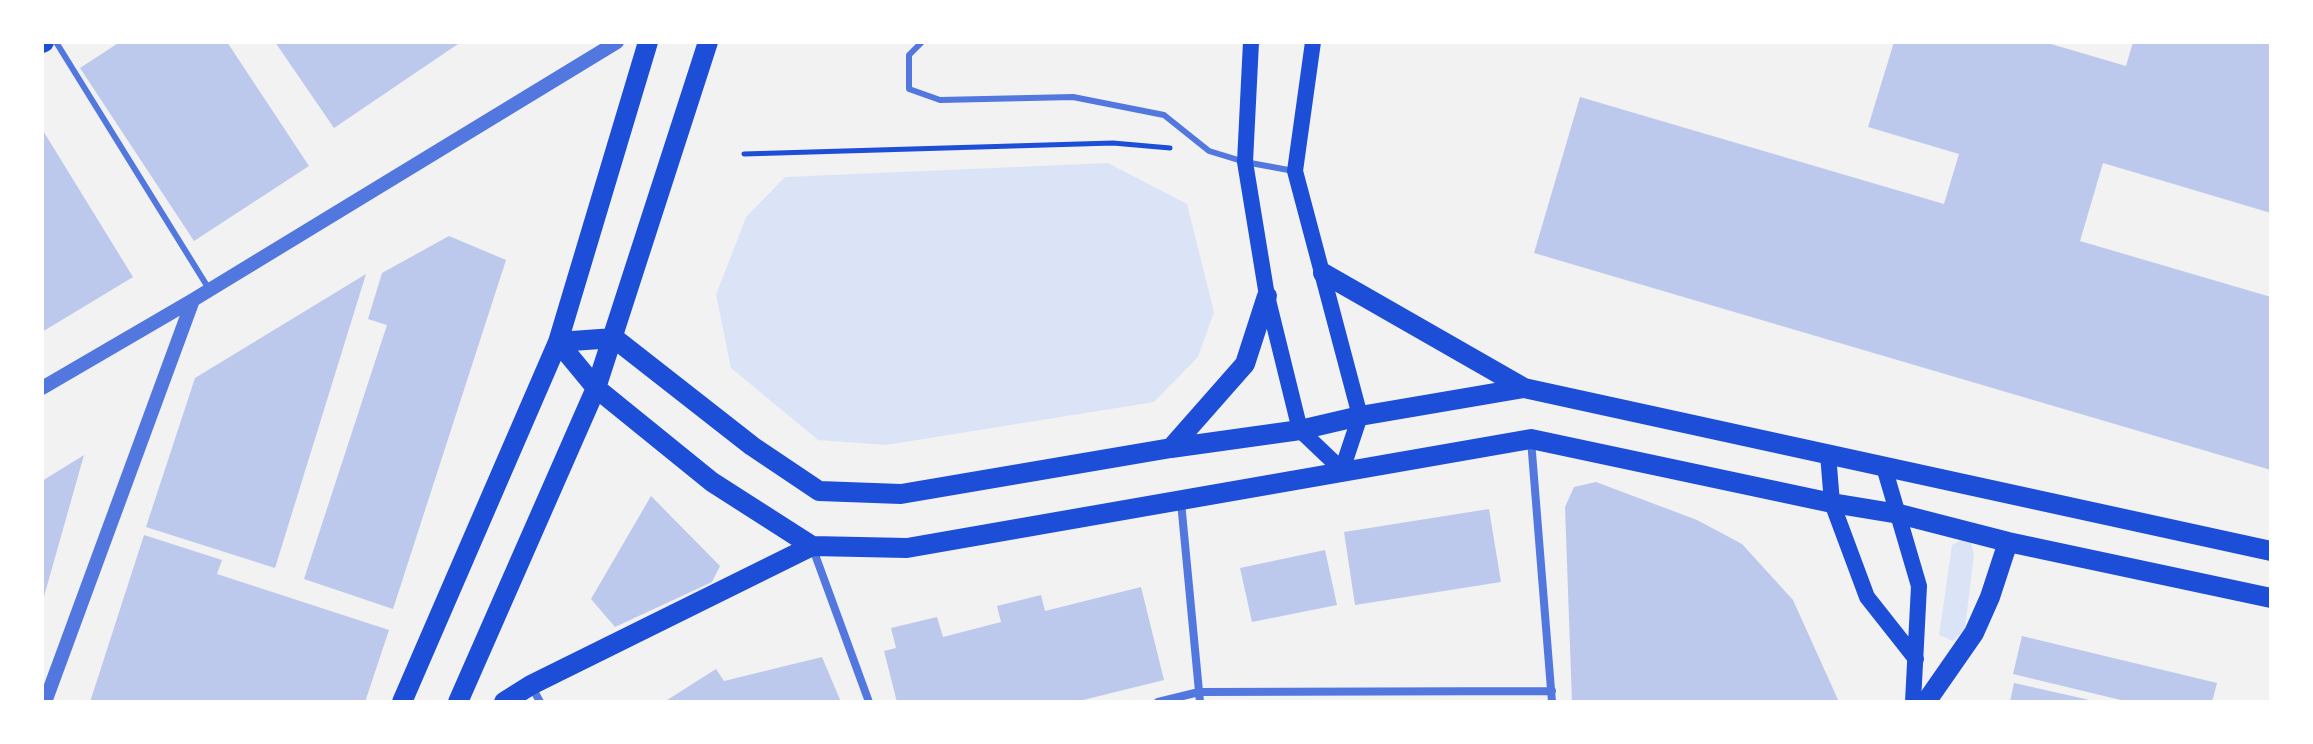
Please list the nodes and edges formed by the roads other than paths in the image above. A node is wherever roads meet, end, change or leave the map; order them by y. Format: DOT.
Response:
graph roads {
  1 [pos="56,42"];
  2 [pos="617,42"];
  3 [pos="648,42"];
  4 [pos="708,42"];
  5 [pos="922,42"];
  6 [pos="1251,42"];
  7 [pos="1313,42"];
  8 [pos="1245,162"];
  9 [pos="1295,171"];
  10 [pos="1323,273"];
  11 [pos="209,289"];
  12 [pos="1267,296"];
  13 [pos="193,300"];
  14 [pos="614,338"];
  15 [pos="558,342"];
  16 [pos="42,388"];
  17 [pos="596,388"];
  18 [pos="1524,388"];
  19 [pos="1360,416"];
  20 [pos="1300,430"];
  21 [pos="1531,439"];
  22 [pos="1171,448"];
  23 [pos="1828,454"];
  24 [pos="1884,467"];
  25 [pos="1342,470"];
  26 [pos="1180,501"];
  27 [pos="1832,503"];
  28 [pos="1899,514"];
  29 [pos="2008,542"];
  30 [pos="812,546"];
  31 [pos="2271,551"];
  32 [pos="2271,598"];
  33 [pos="1916,659"];
  34 [pos="1552,691"];
  35 [pos="1199,692"];
  36 [pos="536,694"];
  37 [pos="45,702"];
  38 [pos="402,702"];
  39 [pos="458,702"];
  40 [pos="504,702"];
  41 [pos="869,702"];
  42 [pos="1158,702"];
  43 [pos="1200,702"];
  44 [pos="1552,702"];
  45 [pos="1913,702"];
  46 [pos="1926,702"];
  1 -- 11 [label="lane"];
  2 -- 11 [label="street"];
  3 -- 15 [label="main road"];
  4 -- 14 [label="main road"];
  5 -- 8 [label="lane"];
  6 -- 8 [label="main road"];
  7 -- 9 [label="main road"];
  8 -- 9 [label="lane"];
  8 -- 12 [label="main road"];
  9 -- 10 [label="main road"];
  10 -- 18 [label="main road"];
  10 -- 19 [label="main road"];
  11 -- 13 [label="street"];
  12 -- 20 [label="main road"];
  12 -- 22 [label="main road"];
  13 -- 16 [label="street"];
  13 -- 37 [label="street"];
  14 -- 15 [label="main road"];
  14 -- 17 [label="main road"];
  14 -- 22 [label="main road"];
  15 -- 17 [label="main road"];
  15 -- 38 [label="main road"];
  17 -- 30 [label="main road"];
  17 -- 39 [label="main road"];
  18 -- 19 [label="main road"];
  18 -- 23 [label="main road"];
  19 -- 20 [label="main road"];
  19 -- 25 [label="main road"];
  20 -- 22 [label="main road"];
  20 -- 25 [label="main road"];
  21 -- 25 [label="main road"];
  21 -- 27 [label="main road"];
  21 -- 34 [label="street"];
  23 -- 24 [label="main road"];
  23 -- 27 [label="main road"];
  24 -- 28 [label="main road"];
  24 -- 31 [label="main road"];
  25 -- 26 [label="main road"];
  26 -- 30 [label="main road"];
  26 -- 35 [label="street"];
  27 -- 28 [label="main road"];
  27 -- 33 [label="main road"];
  28 -- 29 [label="main road"];
  28 -- 33 [label="main road"];
  29 -- 32 [label="main road"];
  29 -- 46 [label="main road"];
  30 -- 36 [label="main road"];
  30 -- 41 [label="street"];
  33 -- 45 [label="main road"];
  34 -- 35 [label="street"];
  34 -- 44 [label="street"];
  35 -- 42 [label="street"];
  35 -- 43 [label="street"];
  36 -- 40 [label="main road"];
}
